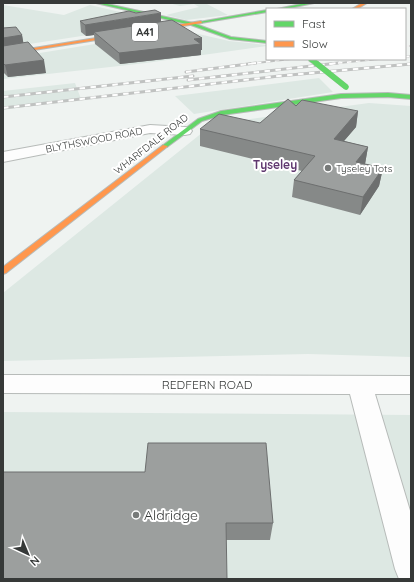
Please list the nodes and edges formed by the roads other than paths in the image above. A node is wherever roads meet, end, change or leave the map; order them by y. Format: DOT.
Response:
graph roads {
  1 [pos="98,3"];
  2 [pos="312,3"];
  3 [pos="365,3"];
  4 [pos="284,8"];
  5 [pos="356,8"];
  6 [pos="266,11"];
  7 [pos="192,24"];
  8 [pos="266,42"];
  9 [pos="3,54"];
  10 [pos="311,60"];
  11 [pos="354,94"];
  12 [pos="411,97"];
  13 [pos="185,132"];
  14 [pos="3,158"];
  15 [pos="3,271"];
  16 [pos="3,384"];
  17 [pos="360,384"];
  18 [pos="411,385"];
  19 [pos="411,568"];
  1 -- 7 [label="main road"];
  2 -- 4 [label="main road"];
  3 -- 5 [label="main road"];
  6 -- 7 [label="main road, A41"];
  7 -- 8 [label="main road"];
  7 -- 9 [label="main road, A41"];
  10 -- 11 [label="main road, bridge"];
  11 -- 12 [label="main road, WHARFDALE ROAD"];
  11 -- 13 [label="main road, WHARFDALE ROAD"];
  13 -- 14 [label="street, BLYTHSWOOD ROAD"];
  13 -- 15 [label="main road, WHARFDALE ROAD"];
  16 -- 17 [label="street, REDFERN ROAD"];
  17 -- 18 [label="street, REDFERN ROAD"];
  17 -- 19 [label="street"];
}
